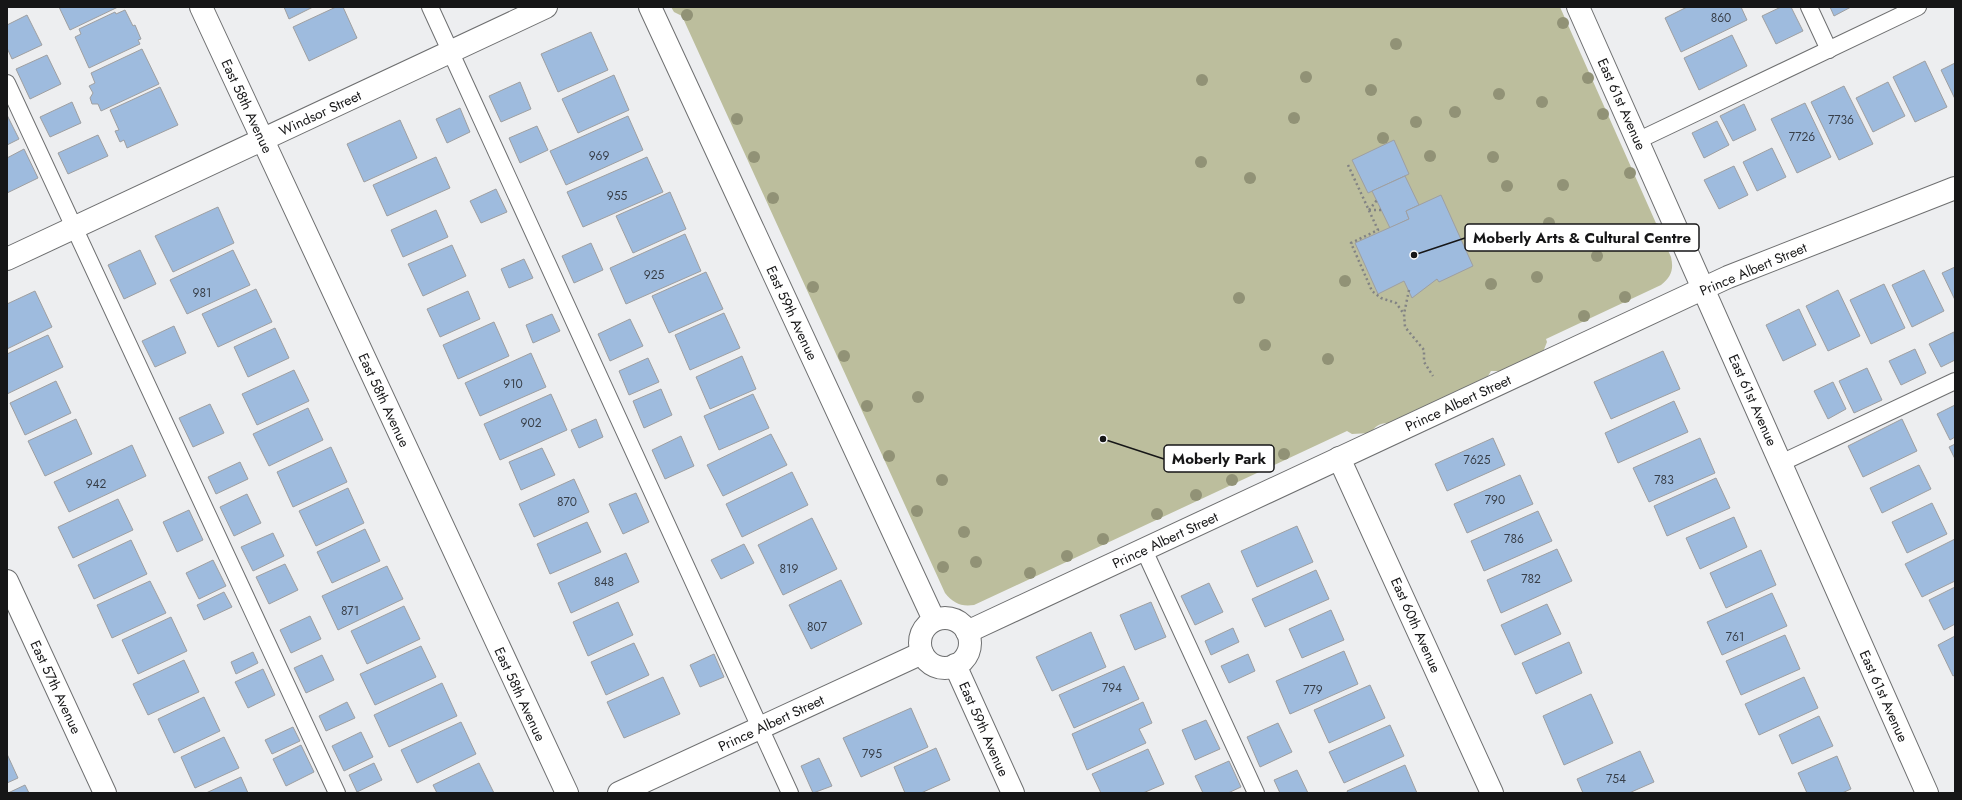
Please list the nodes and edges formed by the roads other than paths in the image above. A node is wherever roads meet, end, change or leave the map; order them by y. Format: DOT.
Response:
graph roads {
  1 [pos="201,7"];
  2 [pos="430,7"];
  3 [pos="546,7"];
  4 [pos="650,7"];
  5 [pos="1578,7"];
  6 [pos="1810,7"];
  7 [pos="1918,7"];
  8 [pos="1829,50"];
  9 [pos="450,52"];
  10 [pos="7,83"];
  11 [pos="263,140"];
  12 [pos="1639,140"];
  13 [pos="1955,188"];
  14 [pos="74,227"];
  15 [pos="7,259"];
  16 [pos="1704,289"];
  17 [pos="1955,381"];
  18 [pos="1339,458"];
  19 [pos="1781,463"];
  20 [pos="1144,550"];
  21 [pos="7,581"];
  22 [pos="934,620"];
  23 [pos="967,632"];
  24 [pos="922,653"];
  25 [pos="955,665"];
  26 [pos="760,728"];
  27 [pos="105,793"];
  28 [pos="337,793"];
  29 [pos="567,793"];
  30 [pos="619,793"];
  31 [pos="790,793"];
  32 [pos="1013,793"];
  33 [pos="1256,793"];
  34 [pos="1492,793"];
  35 [pos="1927,793"];
  1 -- 11 [label="street, East 58th Avenue"];
  2 -- 9 [label="lane"];
  3 -- 9 [label="street, Windsor Street"];
  4 -- 22 [label="street, East 59th Avenue"];
  5 -- 12 [label="street, East 61st Avenue"];
  6 -- 8 [label="lane"];
  7 -- 8 [label="lane"];
  8 -- 12 [label="lane"];
  9 -- 11 [label="street, Windsor Street"];
  9 -- 26 [label="lane"];
  10 -- 14 [label="lane"];
  11 -- 14 [label="street, Windsor Street"];
  11 -- 29 [label="street, East 58th Avenue"];
  12 -- 16 [label="street, East 61st Avenue"];
  13 -- 16 [label="street, Prince Albert Street"];
  14 -- 15 [label="street, Windsor Street"];
  14 -- 28 [label="lane"];
  16 -- 18 [label="street, Prince Albert Street"];
  16 -- 19 [label="street, East 61st Avenue"];
  17 -- 19 [label="lane"];
  18 -- 20 [label="street, Prince Albert Street"];
  18 -- 34 [label="street, East 60th Avenue"];
  19 -- 35 [label="street, East 61st Avenue"];
  20 -- 23 [label="street, Prince Albert Street"];
  20 -- 33 [label="lane"];
  21 -- 27 [label="street, East 57th Avenue"];
  22 -- 23 [label="street"];
  22 -- 24 [label="street"];
  23 -- 25 [label="street"];
  24 -- 25 [label="street"];
  24 -- 26 [label="street, Prince Albert Street"];
  25 -- 32 [label="street, East 59th Avenue"];
  26 -- 30 [label="street, Prince Albert Street"];
  26 -- 31 [label="lane"];
}
